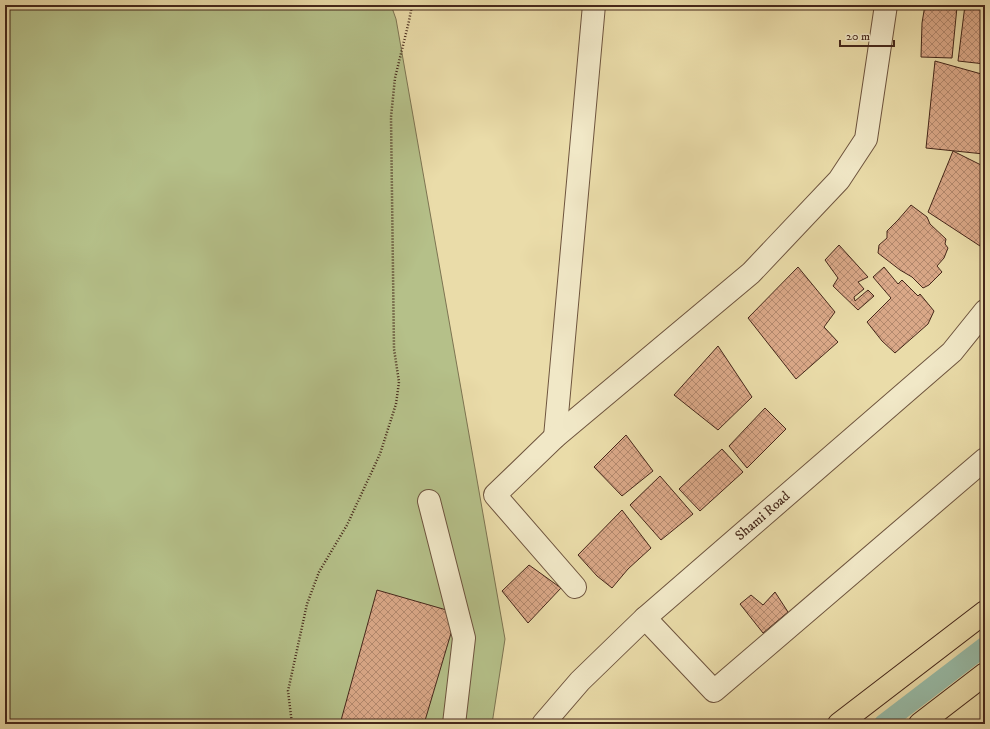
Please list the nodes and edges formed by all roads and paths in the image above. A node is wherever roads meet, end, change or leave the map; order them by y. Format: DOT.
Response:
graph roads {
  1 [pos="412,5"];
  2 [pos="594,5"];
  3 [pos="886,5"];
  4 [pos="985,310"];
  5 [pos="555,437"];
  6 [pos="985,459"];
  7 [pos="429,502"];
  8 [pos="575,587"];
  9 [pos="985,612"];
  10 [pos="645,618"];
  11 [pos="985,674"];
  12 [pos="292,724"];
  13 [pos="454,724"];
  14 [pos="543,724"];
  15 [pos="839,724"];
  16 [pos="920,724"];
  1 -- 12 [label="path"];
  2 -- 5 [label="street"];
  3 -- 5 [label="street"];
  4 -- 10 [label="street, Shami Road"];
  5 -- 8 [label="street"];
  6 -- 10 [label="street"];
  7 -- 13 [label="street"];
  9 -- 15 [label="main road"];
  10 -- 14 [label="street, Shami Road"];
  11 -- 16 [label="main road"];
}
